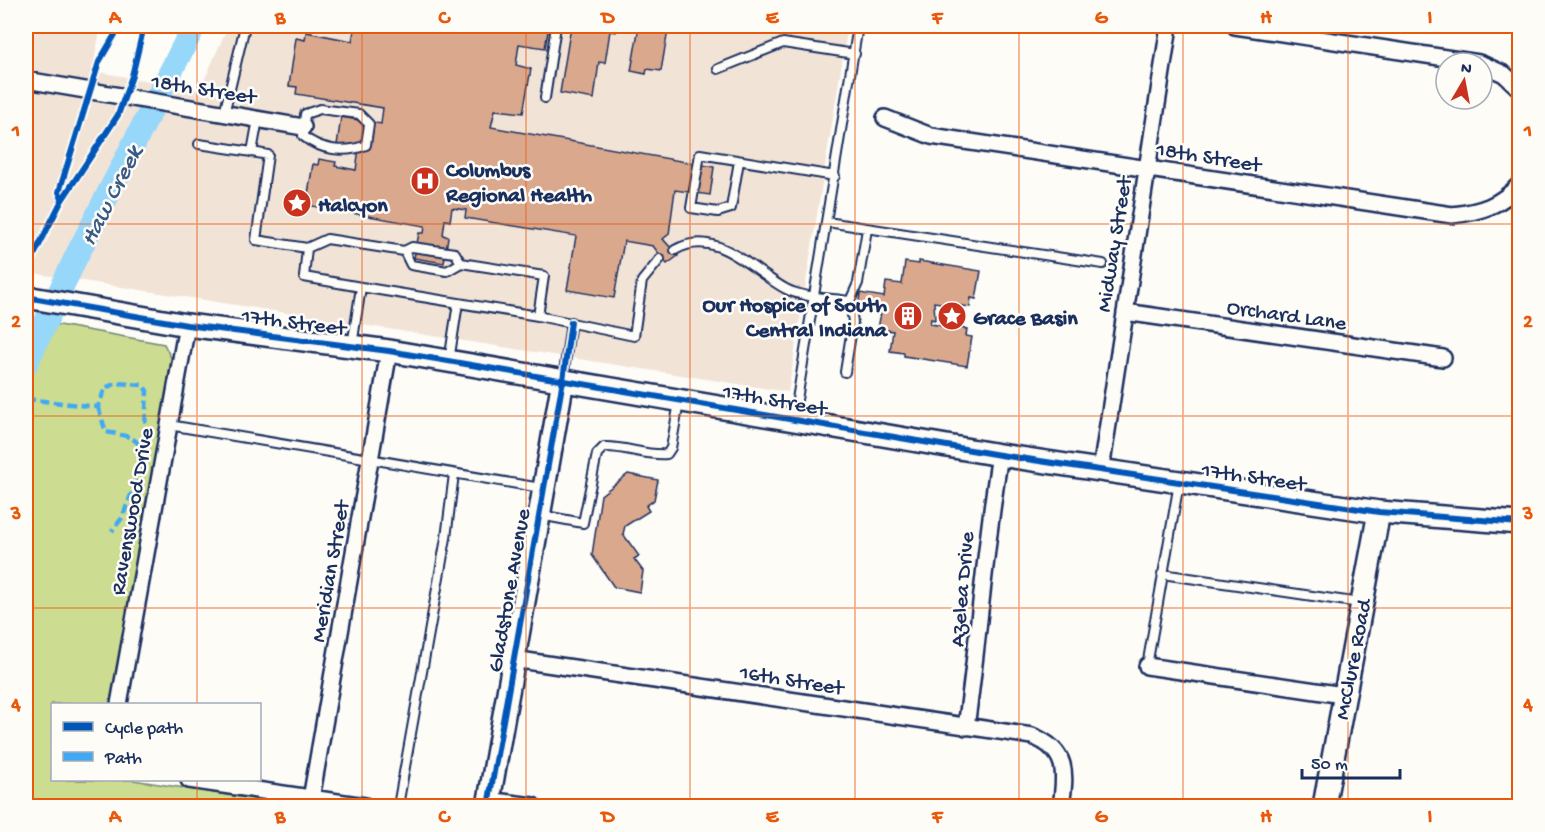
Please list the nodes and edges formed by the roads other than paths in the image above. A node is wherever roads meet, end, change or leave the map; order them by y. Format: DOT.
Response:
graph roads {
  1 [pos="245,26"];
  2 [pos="556,26"];
  3 [pos="858,26"];
  4 [pos="1168,26"];
  5 [pos="1235,26"];
  6 [pos="855,54"];
  7 [pos="1434,57"];
  8 [pos="718,69"];
  9 [pos="1494,70"];
  10 [pos="26,80"];
  11 [pos="1520,89"];
  12 [pos="545,98"];
  13 [pos="224,114"];
  14 [pos="885,118"];
  15 [pos="258,119"];
  16 [pos="303,127"];
  17 [pos="199,144"];
  18 [pos="252,152"];
  19 [pos="739,160"];
  20 [pos="1147,168"];
  21 [pos="835,176"];
  22 [pos="1520,184"];
  23 [pos="827,222"];
  24 [pos="867,229"];
  25 [pos="307,248"];
  26 [pos="675,250"];
  27 [pos="404,251"];
  28 [pos="660,259"];
  29 [pos="461,262"];
  30 [pos="1103,264"];
  31 [pos="361,287"];
  32 [pos="815,296"];
  33 [pos="26,297"];
  34 [pos="850,302"];
  35 [pos="458,303"];
  36 [pos="1125,312"];
  37 [pos="538,316"];
  38 [pos="571,322"];
  39 [pos="187,325"];
  40 [pos="352,346"];
  41 [pos="390,351"];
  42 [pos="1443,358"];
  43 [pos="449,361"];
  44 [pos="845,372"];
  45 [pos="563,380"];
  46 [pos="680,400"];
  47 [pos="794,420"];
  48 [pos="167,425"];
  49 [pos="1000,455"];
  50 [pos="370,460"];
  51 [pos="1101,470"];
  52 [pos="454,474"];
  53 [pos="1179,482"];
  54 [pos="544,489"];
  55 [pos="1379,512"];
  56 [pos="539,515"];
  57 [pos="1520,523"];
  58 [pos="1162,574"];
  59 [pos="1361,603"];
  60 [pos="513,659"];
  61 [pos="1147,666"];
  62 [pos="1343,695"];
  63 [pos="119,703"];
  64 [pos="966,727"];
  65 [pos="195,781"];
  66 [pos="311,799"];
  67 [pos="488,803"];
  68 [pos="365,807"];
  69 [pos="398,807"];
  70 [pos="533,807"];
  71 [pos="1061,807"];
  72 [pos="1324,807"];
  1 -- 13 [label="lane"];
  2 -- 12 [label="lane"];
  3 -- 6 [label="lane"];
  4 -- 20 [label="street, Midway Street"];
  5 -- 7 [label="street"];
  6 -- 8 [label="lane"];
  6 -- 21 [label="lane"];
  9 -- 11 [label="street"];
  10 -- 13 [label="street, 18th Street"];
  13 -- 15 [label="street, 18th Street"];
  14 -- 20 [label="street, 18th Street"];
  15 -- 16 [label="street, 18th Street"];
  15 -- 18 [label="lane"];
  16 -- 16 [label="lane"];
  17 -- 18 [label="lane"];
  18 -- 25 [label="lane"];
  19 -- 19 [label="lane"];
  19 -- 21 [label="lane"];
  20 -- 22 [label="street, 18th Street"];
  20 -- 36 [label="street, Midway Street"];
  21 -- 23 [label="lane"];
  23 -- 24 [label="lane"];
  23 -- 32 [label="lane"];
  24 -- 30 [label="lane"];
  24 -- 34 [label="lane"];
  25 -- 27 [label="lane"];
  25 -- 31 [label="lane"];
  26 -- 32 [label="lane"];
  27 -- 29 [label="lane"];
  27 -- 29 [label="lane"];
  28 -- 38 [label="lane"];
  29 -- 37 [label="lane"];
  31 -- 35 [label="lane"];
  31 -- 40 [label="lane"];
  32 -- 34 [label="lane"];
  32 -- 47 [label="lane"];
  33 -- 39 [label="street, 17th Street"];
  34 -- 44 [label="lane"];
  35 -- 37 [label="lane"];
  35 -- 43 [label="lane"];
  36 -- 42 [label="street, Orchard Lane"];
  36 -- 51 [label="street, Midway Street"];
  37 -- 38 [label="lane"];
  38 -- 45 [label="lane"];
  39 -- 40 [label="street, 17th Street"];
  39 -- 48 [label="street, Ravenswood Drive"];
  40 -- 41 [label="street, 17th Street"];
  41 -- 43 [label="street, 17th Street"];
  41 -- 50 [label="street, Meridian Street"];
  43 -- 45 [label="street, 17th Street"];
  45 -- 46 [label="street, 17th Street"];
  45 -- 54 [label="street, Gladstone Avenue"];
  46 -- 47 [label="street, 17th Street"];
  46 -- 56 [label="lane"];
  47 -- 49 [label="street, 17th Street"];
  48 -- 50 [label="lane"];
  48 -- 63 [label="street, Ravenswood Drive"];
  49 -- 51 [label="street, 17th Street"];
  49 -- 64 [label="street, Azelea Drive"];
  50 -- 52 [label="lane"];
  50 -- 66 [label="street, Meridian Street"];
  51 -- 53 [label="street, 17th Street"];
  52 -- 54 [label="lane"];
  52 -- 69 [label="lane"];
  53 -- 55 [label="street, 17th Street"];
  53 -- 58 [label="lane"];
  54 -- 56 [label="street, Gladstone Avenue"];
  55 -- 57 [label="street, 17th Street"];
  55 -- 59 [label="street, McClure Road"];
  56 -- 60 [label="street, Gladstone Avenue"];
  58 -- 59 [label="lane"];
  58 -- 61 [label="lane"];
  59 -- 62 [label="street, McClure Road"];
  60 -- 64 [label="street, 16th Street"];
  60 -- 67 [label="street, Gladstone Avenue"];
  61 -- 62 [label="street"];
  62 -- 72 [label="street, McClure Road"];
  64 -- 71 [label="street, 16th Street"];
  65 -- 66 [label="street"];
  66 -- 68 [label="street"];
  67 -- 70 [label="street"];
}
